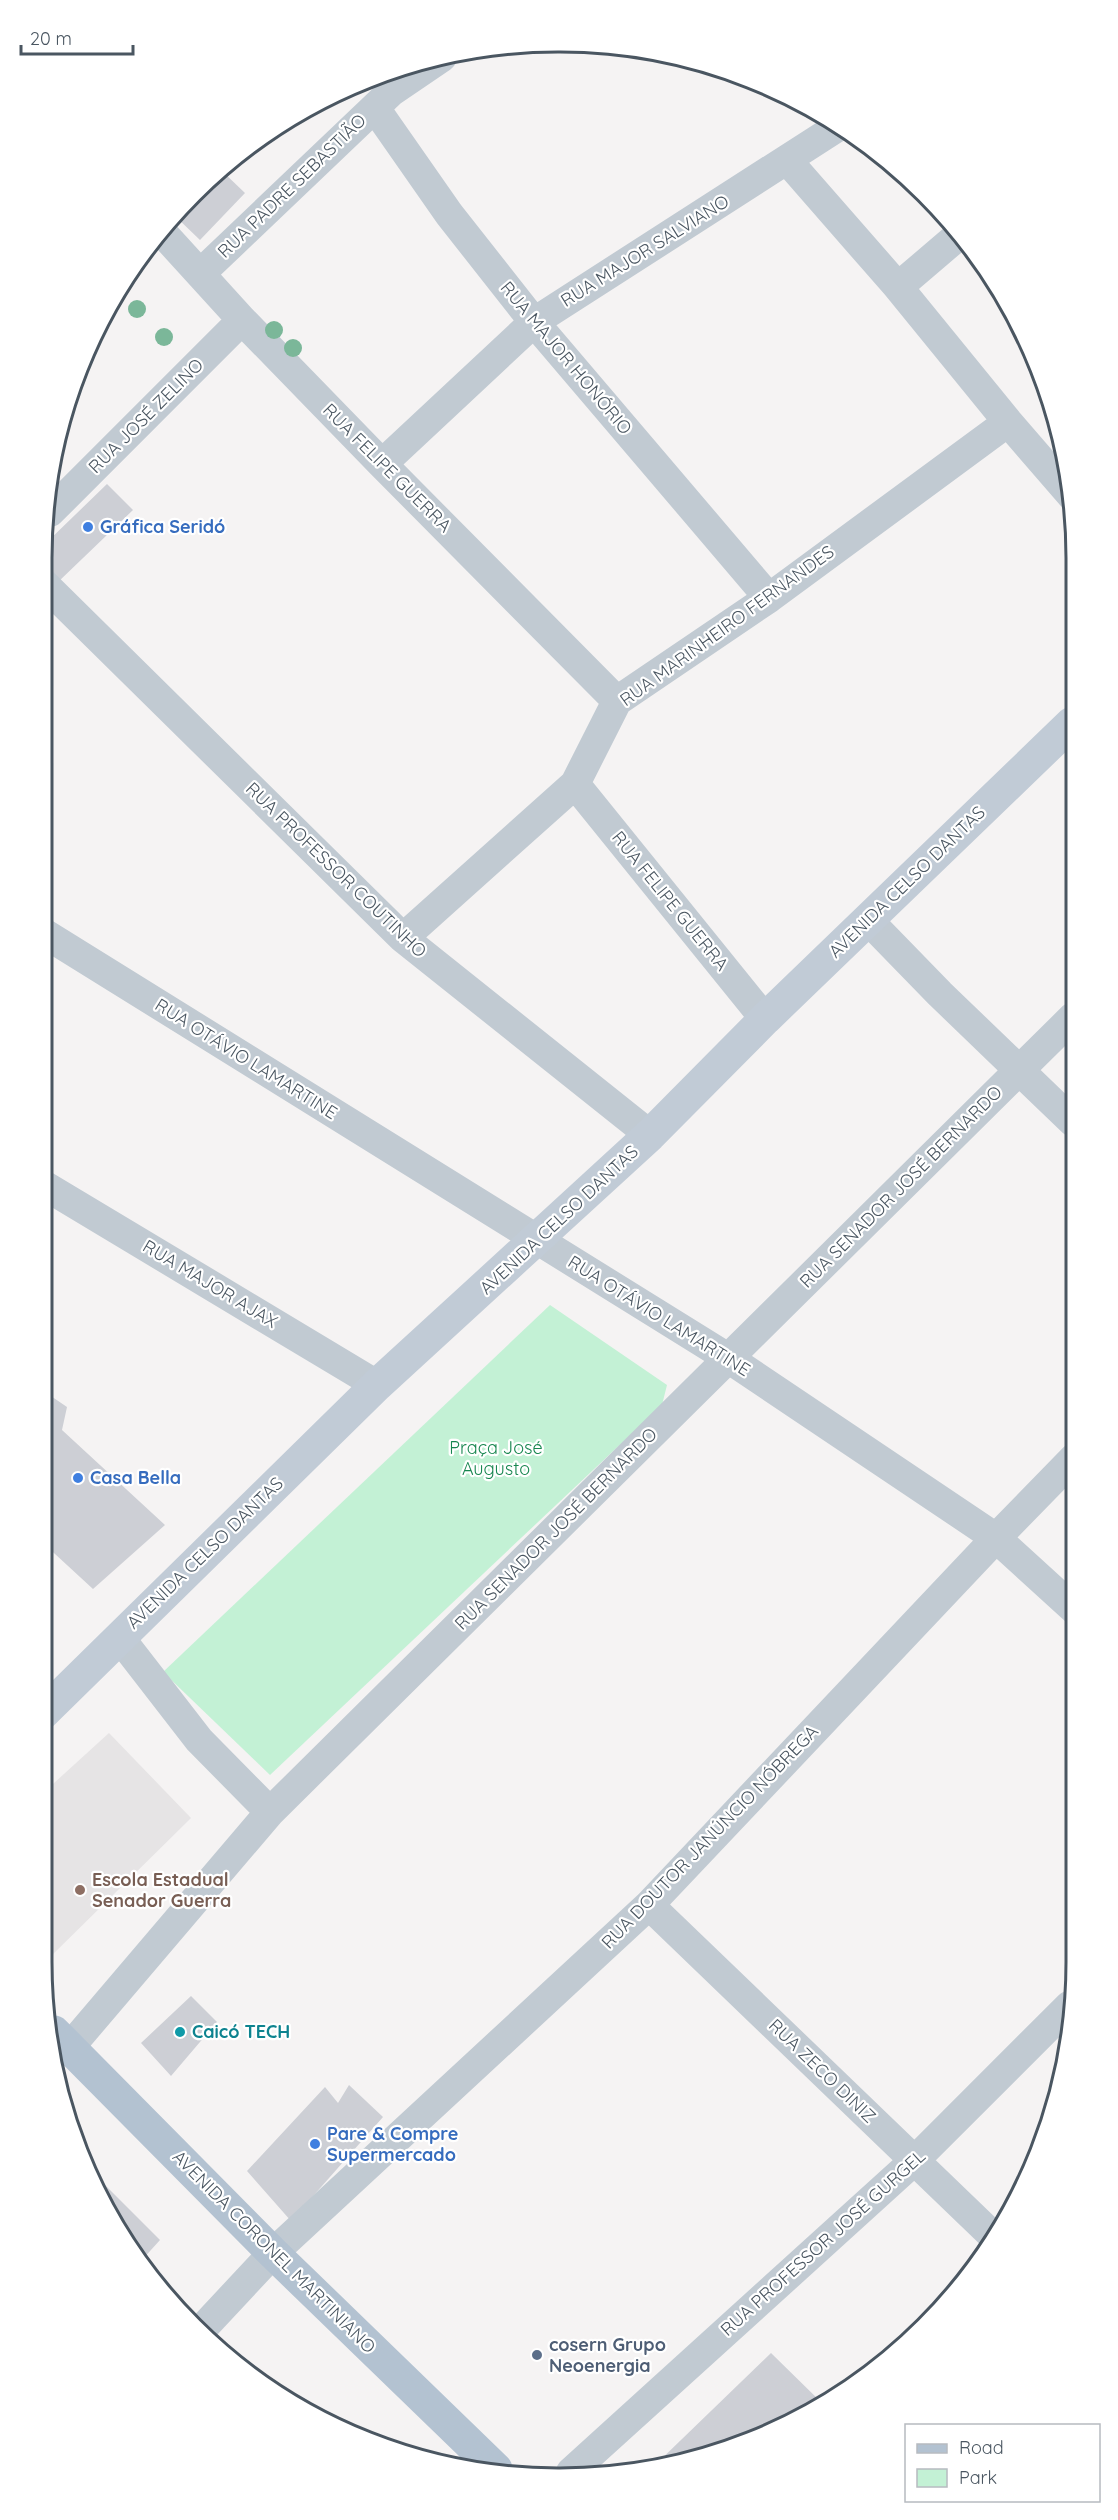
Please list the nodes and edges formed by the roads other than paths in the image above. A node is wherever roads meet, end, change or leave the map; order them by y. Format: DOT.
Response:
graph roads {
  1 [pos="412,74"];
  2 [pos="382,92"];
  3 [pos="830,132"];
  4 [pos="787,160"];
  5 [pos="167,238"];
  6 [pos="953,241"];
  7 [pos="200,274"];
  8 [pos="898,287"];
  9 [pos="242,320"];
  10 [pos="534,322"];
  11 [pos="1008,422"];
  12 [pos="382,464"];
  13 [pos="1059,481"];
  14 [pos="56,506"];
  15 [pos="52,592"];
  16 [pos="769,598"];
  17 [pos="617,700"];
  18 [pos="1066,729"];
  19 [pos="574,784"];
  20 [pos="868,920"];
  21 [pos="52,938"];
  22 [pos="403,938"];
  23 [pos="765,1018"];
  24 [pos="1066,1024"];
  25 [pos="1019,1070"];
  26 [pos="1066,1115"];
  27 [pos="650,1136"];
  28 [pos="52,1190"];
  29 [pos="537,1241"];
  30 [pos="728,1358"];
  31 [pos="377,1385"];
  32 [pos="1066,1466"];
  33 [pos="996,1538"];
  34 [pos="1066,1602"];
  35 [pos="120,1638"];
  36 [pos="52,1704"];
  37 [pos="270,1812"];
  38 [pos="649,1905"];
  39 [pos="1062,2013"];
  40 [pos="60,2046"];
  41 [pos="915,2160"];
  42 [pos="987,2231"];
  43 [pos="273,2253"];
  44 [pos="206,2324"];
  45 [pos="489,2462"];
  46 [pos="577,2467"];
  1 -- 2 [label="street, RUA PADRE SEBASTIÃO"];
  2 -- 7 [label="street, RUA PADRE SEBASTIÃO"];
  2 -- 10 [label="street, RUA MAJOR HONÓRIO"];
  3 -- 4 [label="street, RUA MAJOR SALVIANO"];
  4 -- 8 [label="street"];
  4 -- 10 [label="street, RUA MAJOR SALVIANO"];
  5 -- 7 [label="street, RUA FELIPE GUERRA"];
  6 -- 8 [label="street"];
  7 -- 9 [label="street, RUA FELIPE GUERRA"];
  8 -- 11 [label="street"];
  9 -- 12 [label="street, RUA FELIPE GUERRA"];
  9 -- 14 [label="street, RUA JOSÉ ZELINO"];
  10 -- 12 [label="street, RUA MAJOR SALVIANO"];
  10 -- 16 [label="street, RUA MAJOR HONÓRIO"];
  11 -- 13 [label="street"];
  11 -- 16 [label="street, RUA MARINHEIRO FERNANDES"];
  12 -- 17 [label="street, RUA FELIPE GUERRA"];
  15 -- 22 [label="street, RUA PROFESSOR COUTINHO"];
  16 -- 17 [label="street, RUA MARINHEIRO FERNANDES"];
  17 -- 19 [label="street, RUA MARINHEIRO FERNANDES"];
  18 -- 20 [label="main road, AVENIDA CELSO DANTAS"];
  19 -- 22 [label="street, RUA MARINHEIRO FERNANDES"];
  19 -- 23 [label="street, RUA FELIPE GUERRA"];
  20 -- 23 [label="main road, AVENIDA CELSO DANTAS"];
  20 -- 25 [label="street"];
  21 -- 29 [label="street, RUA OTÁVIO LAMARTINE"];
  22 -- 27 [label="street, RUA PROFESSOR COUTINHO"];
  23 -- 27 [label="main road, AVENIDA CELSO DANTAS"];
  24 -- 25 [label="street, RUA SENADOR JOSÉ BERNARDO"];
  25 -- 26 [label="street"];
  25 -- 30 [label="street, RUA SENADOR JOSÉ BERNARDO"];
  27 -- 29 [label="main road, AVENIDA CELSO DANTAS"];
  28 -- 31 [label="street, RUA MAJOR AJAX"];
  29 -- 30 [label="street, RUA OTÁVIO LAMARTINE"];
  29 -- 31 [label="main road, AVENIDA CELSO DANTAS"];
  30 -- 33 [label="street, RUA OTÁVIO LAMARTINE"];
  30 -- 37 [label="street, RUA SENADOR JOSÉ BERNARDO"];
  31 -- 35 [label="main road, AVENIDA CELSO DANTAS"];
  32 -- 33 [label="street, RUA DOUTOR JANÚNCIO NÓBREGA"];
  33 -- 34 [label="street, RUA OTÁVIO LAMARTINE"];
  33 -- 38 [label="street, RUA DOUTOR JANÚNCIO NÓBREGA"];
  35 -- 36 [label="main road, AVENIDA CELSO DANTAS"];
  35 -- 37 [label="street"];
  37 -- 40 [label="street, RUA SENADOR JOSÉ BERNARDO"];
  38 -- 41 [label="street, RUA ZECO DINIZ"];
  38 -- 43 [label="street, RUA DOUTOR JANÚNCIO NÓBREGA"];
  39 -- 41 [label="street, RUA PROFESSOR JOSÉ GURGEL"];
  40 -- 43 [label="main road, AVENIDA CORONEL MARTINIANO"];
  41 -- 42 [label="street, RUA ZECO DINIZ"];
  41 -- 46 [label="street, RUA PROFESSOR JOSÉ GURGEL"];
  43 -- 44 [label="street, RUA DOUTOR JANÚNCIO NÓBREGA"];
  43 -- 45 [label="main road, AVENIDA CORONEL MARTINIANO"];
}
